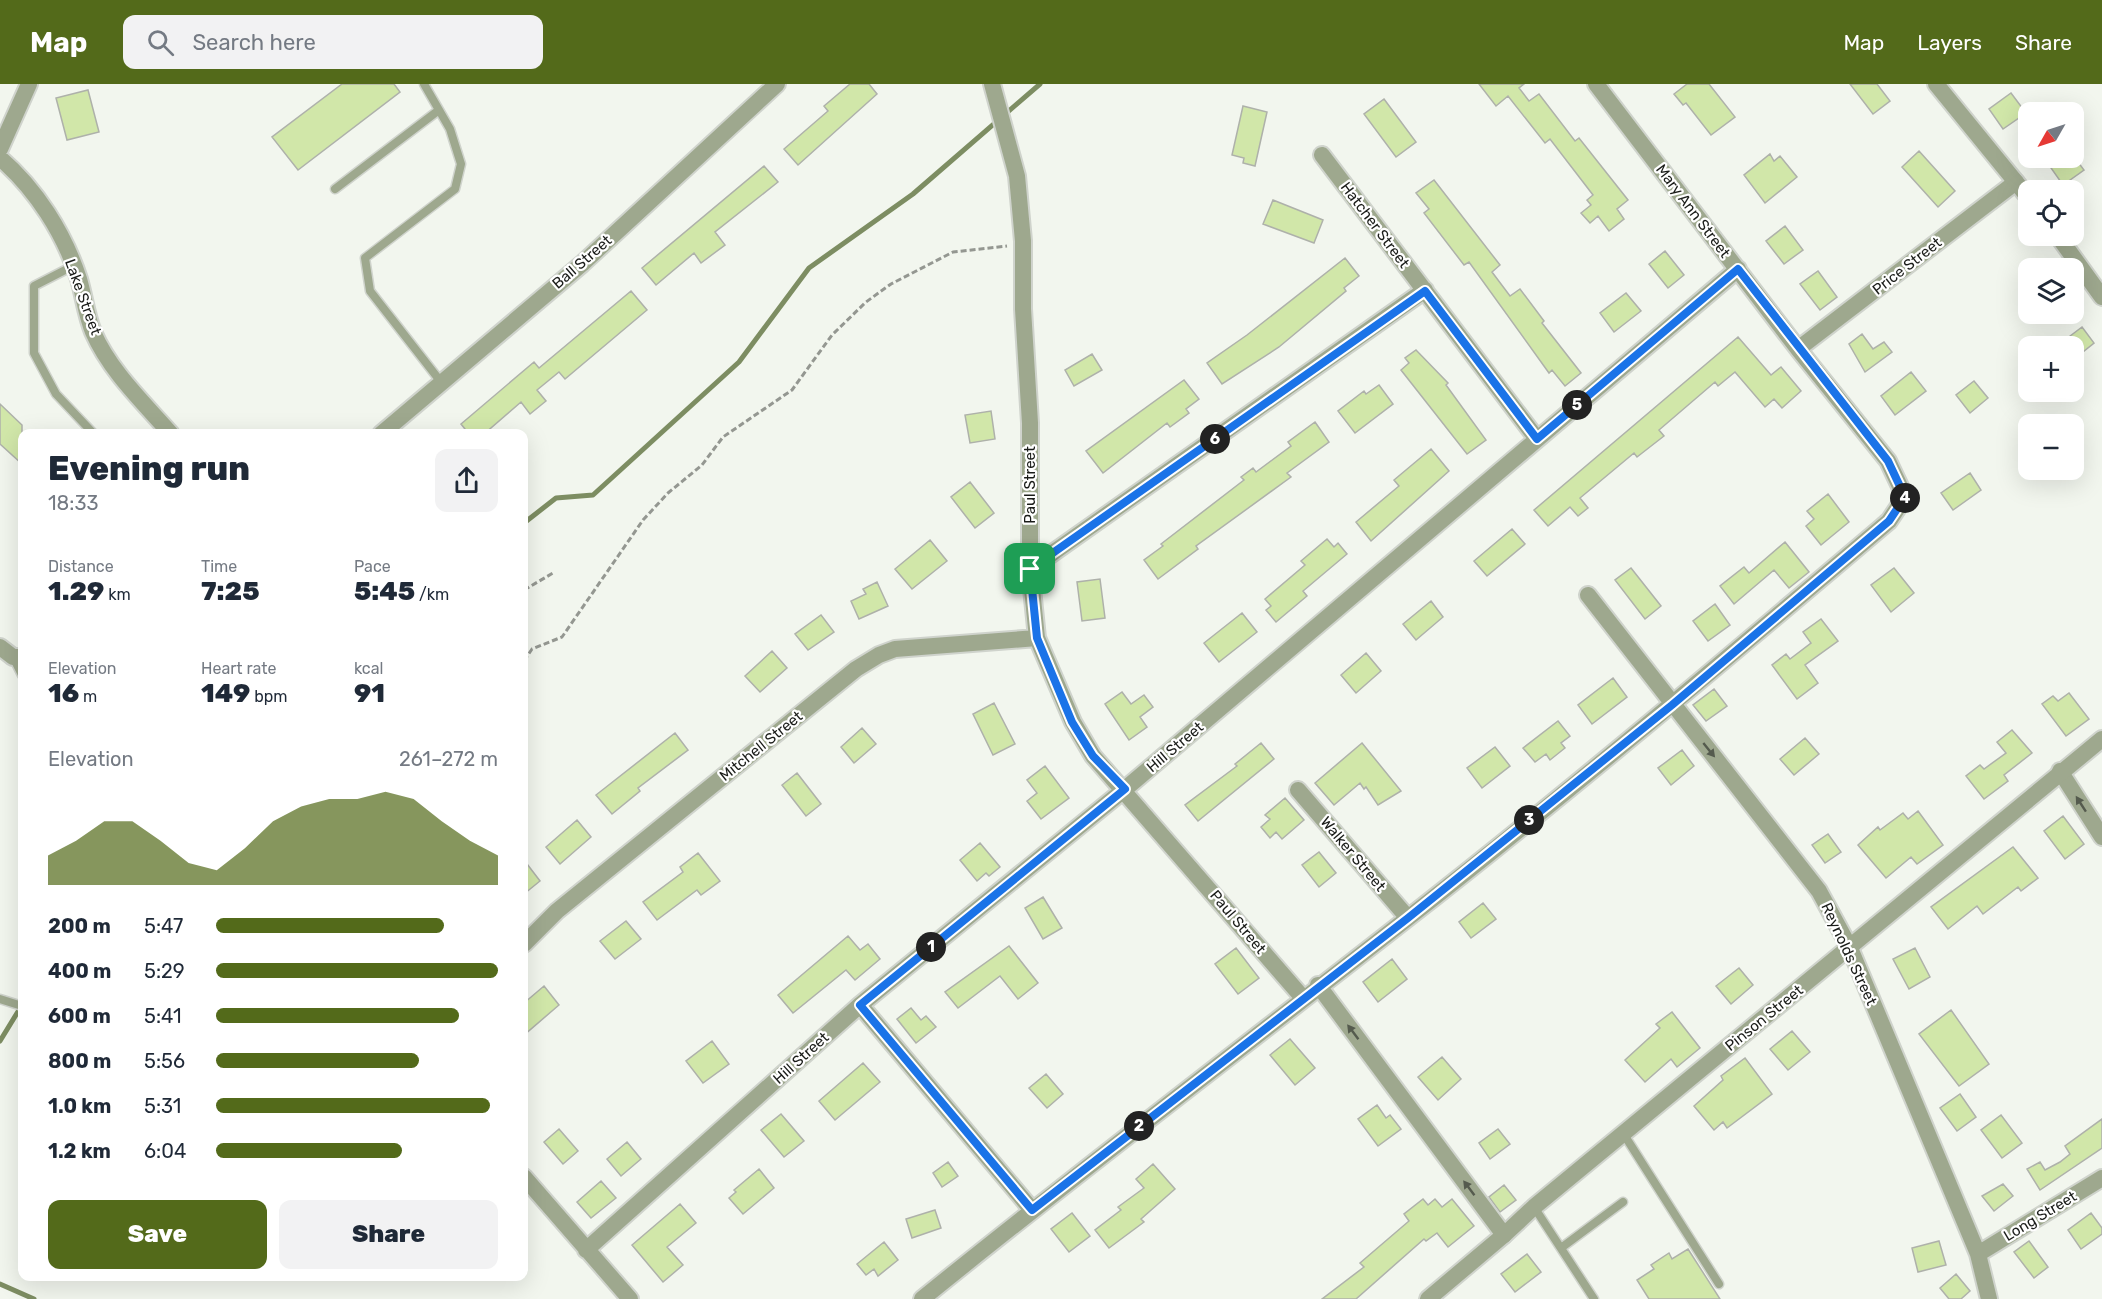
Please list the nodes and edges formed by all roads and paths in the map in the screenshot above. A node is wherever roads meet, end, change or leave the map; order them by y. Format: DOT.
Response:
graph roads {
  1 [pos="29,84"];
  2 [pos="424,84"];
  3 [pos="777,84"];
  4 [pos="992,84"];
  5 [pos="1596,84"];
  6 [pos="1935,84"];
  7 [pos="439,110"];
  8 [pos="0,149"];
  9 [pos="1322,156"];
  10 [pos="0,158"];
  11 [pos="2016,182"];
  12 [pos="2018,184"];
  13 [pos="335,189"];
  14 [pos="1023,241"];
  15 [pos="2065,246"];
  16 [pos="73,266"];
  17 [pos="1738,269"];
  18 [pos="1425,291"];
  19 [pos="2102,297"];
  20 [pos="1798,350"];
  21 [pos="441,382"];
  22 [pos="89,429"];
  23 [pos="167,429"];
  24 [pos="387,429"];
  25 [pos="1537,439"];
  26 [pos="1030,569"];
  27 [pos="553,573"];
  28 [pos="528,588"];
  29 [pos="1588,595"];
  30 [pos="1037,638"];
  31 [pos="528,655"];
  32 [pos="1672,705"];
  33 [pos="2102,739"];
  34 [pos="2060,771"];
  35 [pos="1125,789"];
  36 [pos="1298,790"];
  37 [pos="2102,837"];
  38 [pos="1408,918"];
  39 [pos="528,940"];
  40 [pos="1850,948"];
  41 [pos="1318,986"];
  42 [pos="1303,998"];
  43 [pos="0,999"];
  44 [pos="18,1005"];
  45 [pos="860,1005"];
  46 [pos="1623,1133"];
  47 [pos="2102,1178"];
  48 [pos="528,1183"];
  49 [pos="1623,1202"];
  50 [pos="1534,1206"];
  51 [pos="1032,1210"];
  52 [pos="1504,1235"];
  53 [pos="1561,1248"];
  54 [pos="586,1250"];
  55 [pos="1978,1254"];
  56 [pos="1719,1284"];
  57 [pos="630,1299"];
  58 [pos="922,1299"];
  59 [pos="1428,1299"];
  60 [pos="1594,1299"];
  61 [pos="1989,1299"];
  1 -- 8 [label="street"];
  2 -- 7 [label="lane"];
  3 -- 21 [label="street, Ball Street"];
  4 -- 14 [label="street, Paul Street"];
  5 -- 17 [label="street, Mary Ann Street"];
  6 -- 11 [label="street"];
  7 -- 13 [label="lane"];
  7 -- 21 [label="lane"];
  9 -- 18 [label="street, Hatcher Street"];
  10 -- 16 [label="street, Lake Street"];
  11 -- 12 [label="street"];
  11 -- 20 [label="street, Price Street"];
  14 -- 26 [label="street, Paul Street"];
  14 -- 31 [label="path"];
  15 -- 19 [label="street"];
  16 -- 22 [label="lane"];
  16 -- 23 [label="street, Lake Street"];
  17 -- 20 [label="street, Mary Ann Street"];
  17 -- 25 [label="street, Hill Street"];
  18 -- 25 [label="street, Hatcher Street"];
  18 -- 26 [label="street"];
  20 -- 32 [label="street, Mary Ann Street"];
  21 -- 24 [label="street, Ball Street"];
  25 -- 35 [label="street, Hill Street"];
  26 -- 30 [label="street, Paul Street"];
  27 -- 28 [label="path"];
  29 -- 32 [label="street, Reynolds Street"];
  30 -- 35 [label="street, Paul Street"];
  30 -- 39 [label="street, Mitchell Street"];
  32 -- 38 [label="street"];
  32 -- 40 [label="street, Reynolds Street, one-way"];
  33 -- 34 [label="street, Pinson Street"];
  37 -- 34 [label="street, one-way"];
  34 -- 40 [label="street, Pinson Street"];
  35 -- 42 [label="street, Paul Street"];
  35 -- 45 [label="street, Hill Street"];
  36 -- 38 [label="street, Walker Street"];
  38 -- 41 [label="street"];
  40 -- 46 [label="street, Pinson Street"];
  40 -- 55 [label="street, Reynolds Street"];
  41 -- 42 [label="street"];
  52 -- 41 [label="street, one-way"];
  42 -- 51 [label="street"];
  43 -- 44 [label="lane"];
  45 -- 51 [label="street"];
  45 -- 54 [label="street, Hill Street"];
  46 -- 50 [label="street, Pinson Street"];
  46 -- 56 [label="lane"];
  47 -- 55 [label="street, Long Street"];
  48 -- 54 [label="street"];
  49 -- 53 [label="lane"];
  50 -- 52 [label="street, Pinson Street"];
  50 -- 53 [label="lane"];
  51 -- 58 [label="street"];
  52 -- 59 [label="street, Pinson Street"];
  53 -- 60 [label="lane"];
  54 -- 57 [label="street"];
  55 -- 61 [label="street, Reynolds Street"];
}
